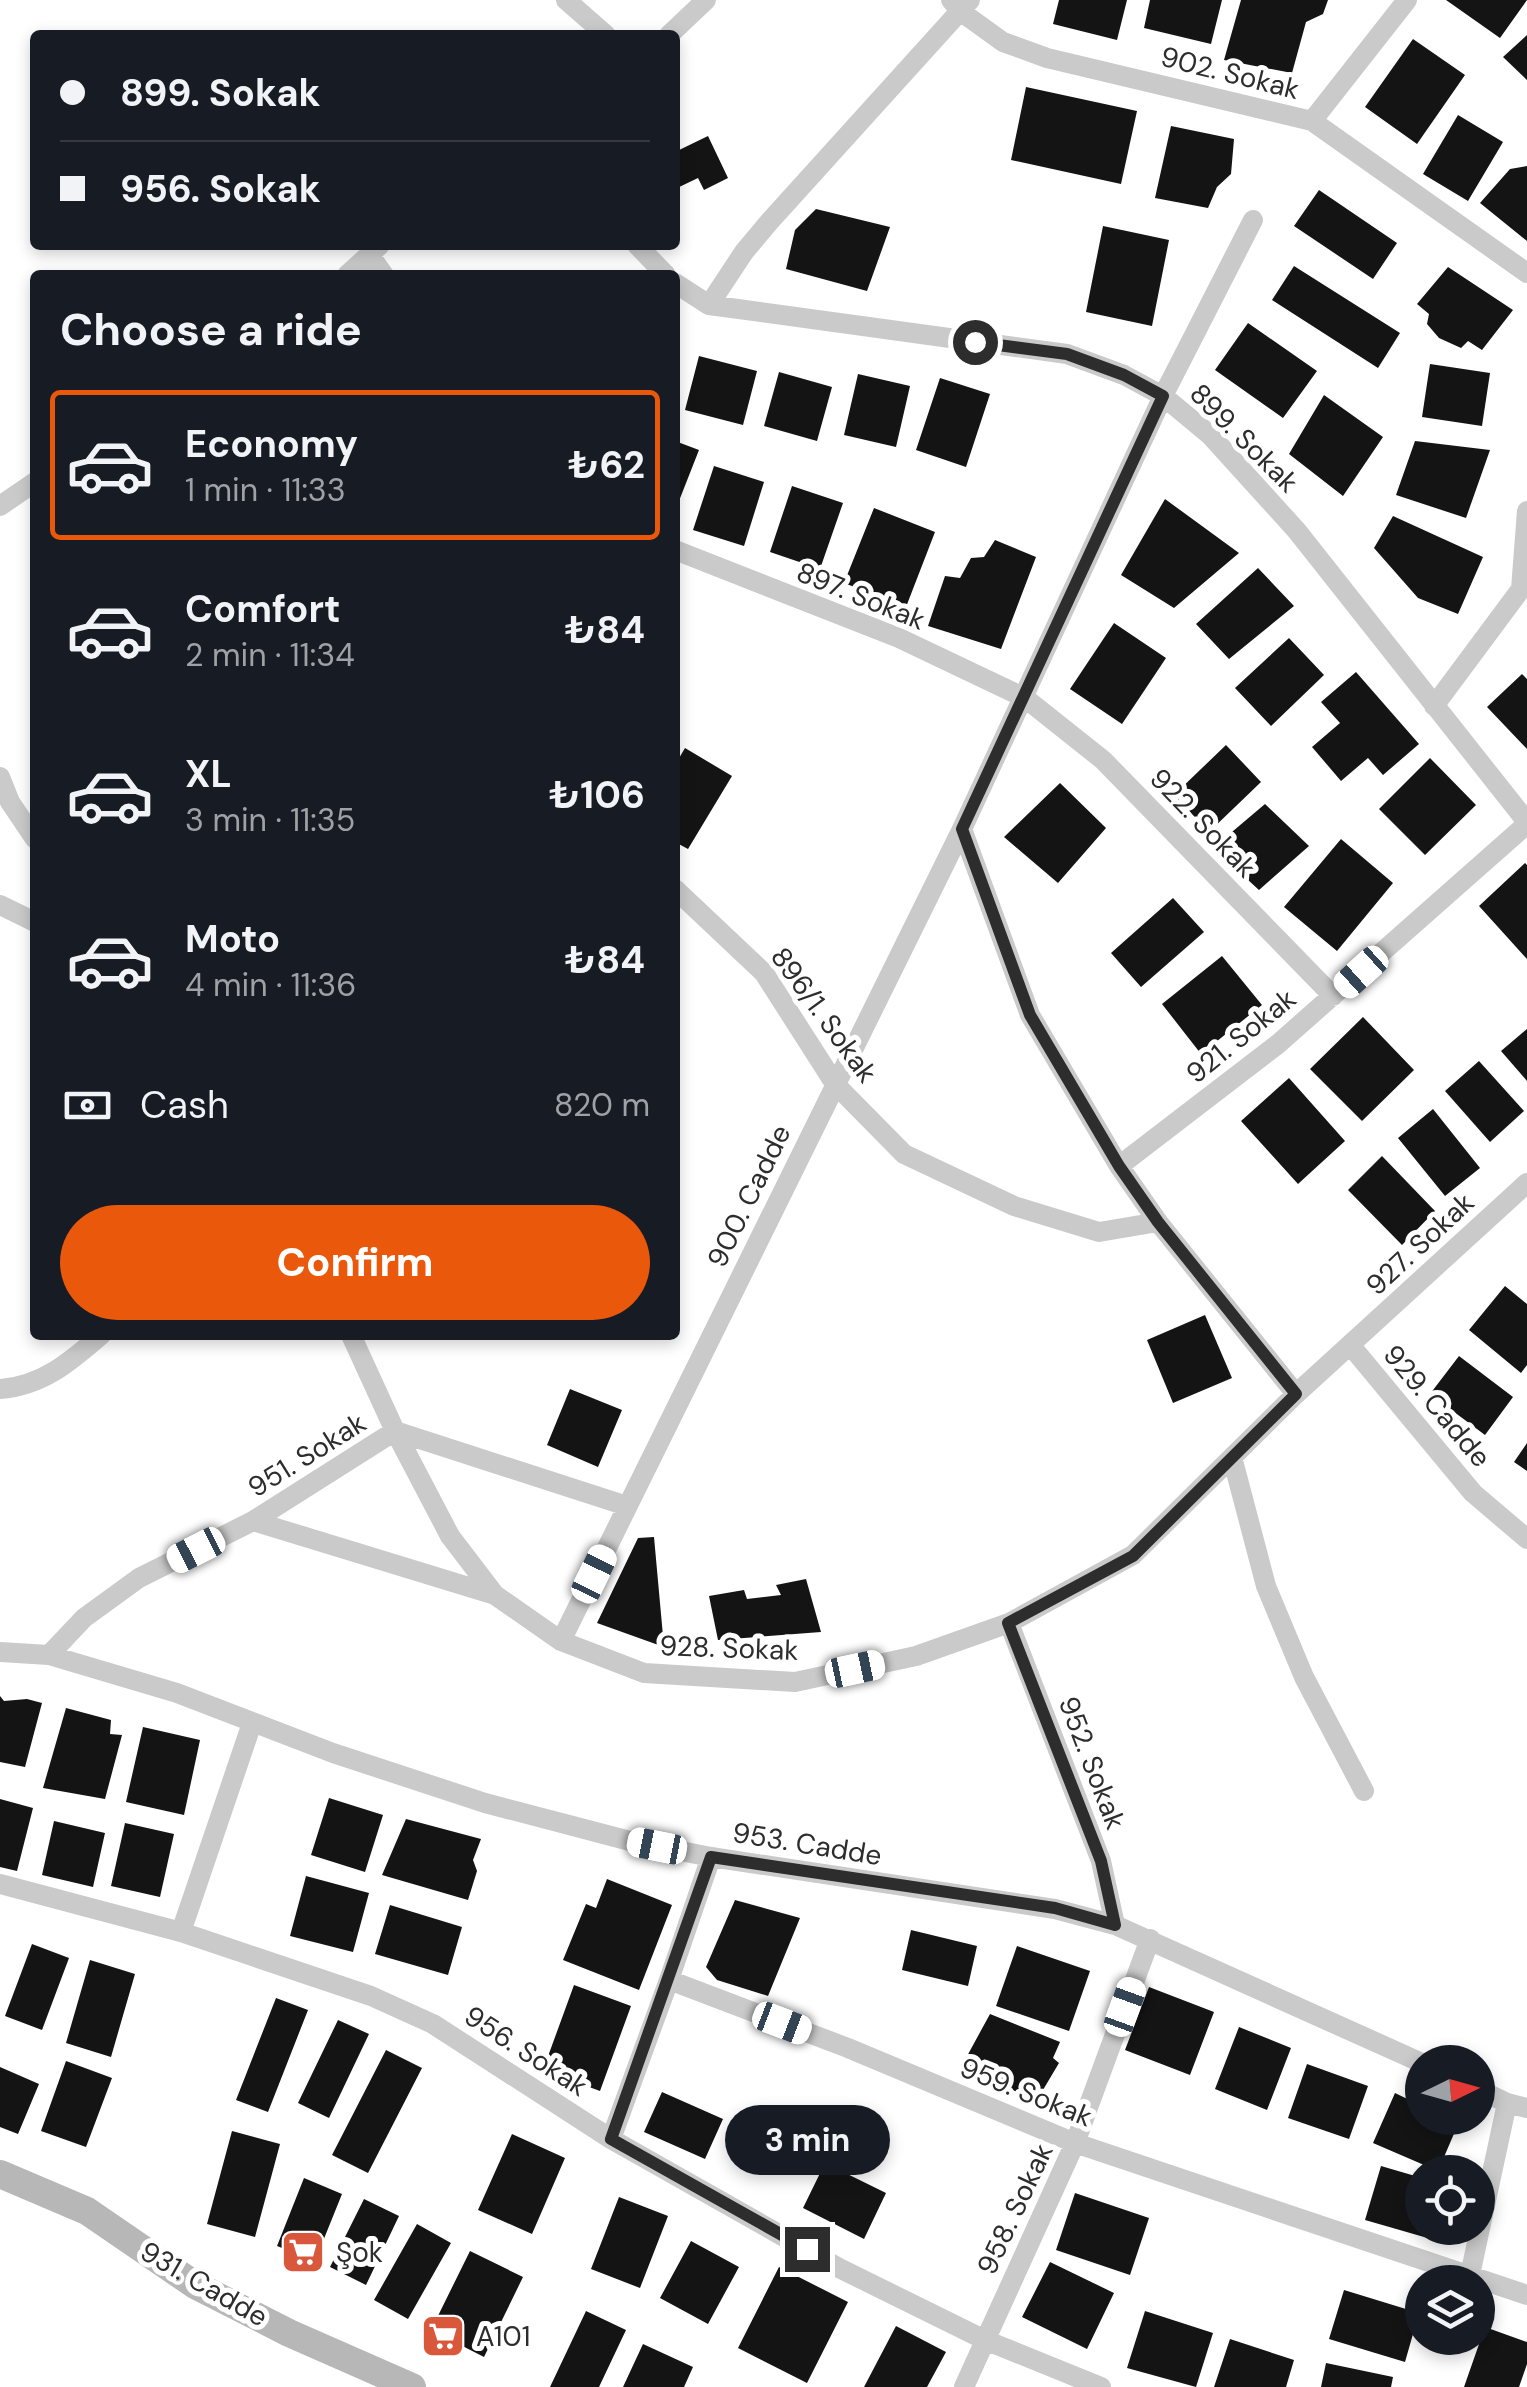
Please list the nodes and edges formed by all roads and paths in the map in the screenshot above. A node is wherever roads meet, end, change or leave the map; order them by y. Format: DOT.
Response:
graph roads {
  1 [pos="566,0"];
  2 [pos="706,0"];
  3 [pos="1406,0"];
  4 [pos="960,4"];
  5 [pos="600,30"];
  6 [pos="674,30"];
  7 [pos="1312,121"];
  8 [pos="1253,220"];
  9 [pos="374,250"];
  10 [pos="641,250"];
  11 [pos="352,270"];
  12 [pos="660,270"];
  13 [pos="1527,273"];
  14 [pos="680,286"];
  15 [pos="710,305"];
  16 [pos="1163,396"];
  17 [pos="30,485"];
  18 [pos="0,506"];
  19 [pos="1527,511"];
  20 [pos="680,552"];
  21 [pos="1025,698"];
  22 [pos="1434,706"];
  23 [pos="0,777"];
  24 [pos="1527,823"];
  25 [pos="962,829"];
  26 [pos="30,832"];
  27 [pos="680,894"];
  28 [pos="0,905"];
  29 [pos="30,920"];
  30 [pos="1333,996"];
  31 [pos="835,1084"];
  32 [pos="1119,1166"];
  33 [pos="1527,1184"];
  34 [pos="1158,1222"];
  35 [pos="95,1340"];
  36 [pos="354,1340"];
  37 [pos="1350,1346"];
  38 [pos="0,1389"];
  39 [pos="1296,1394"];
  40 [pos="395,1432"];
  41 [pos="1232,1457"];
  42 [pos="627,1506"];
  43 [pos="253,1521"];
  44 [pos="1527,1539"];
  45 [pos="494,1595"];
  46 [pos="1008,1623"];
  47 [pos="561,1642"];
  48 [pos="0,1652"];
  49 [pos="49,1655"];
  50 [pos="252,1723"];
  51 [pos="1364,1791"];
  52 [pos="711,1857"];
  53 [pos="0,1884"];
  54 [pos="1115,1925"];
  55 [pos="181,1932"];
  56 [pos="1150,1939"];
  57 [pos="669,1980"];
  58 [pos="1405,2055"];
  59 [pos="1517,2106"];
  60 [pos="611,2139"];
  61 [pos="1075,2143"];
  62 [pos="4,2178"];
  63 [pos="1440,2265"];
  64 [pos="1473,2265"];
  65 [pos="1495,2283"];
  66 [pos="1527,2294"];
  67 [pos="984,2340"];
  68 [pos="412,2387"];
  69 [pos="964,2387"];
  70 [pos="1101,2387"];
  1 -- 5 [label="street"];
  2 -- 6 [label="street"];
  3 -- 7 [label="street"];
  4 -- 7 [label="street, 902. Sokak"];
  4 -- 15 [label="street"];
  7 -- 13 [label="street, 902. Sokak"];
  8 -- 16 [label="street, 900. Cadde"];
  9 -- 11 [label="street"];
  10 -- 12 [label="street"];
  14 -- 15 [label="street, 899. Sokak"];
  15 -- 16 [label="street, 899. Sokak"];
  16 -- 21 [label="street, 900. Cadde"];
  16 -- 22 [label="street, 899. Sokak"];
  17 -- 18 [label="street"];
  19 -- 22 [label="street"];
  20 -- 21 [label="street, 897. Sokak"];
  21 -- 25 [label="street, 900. Cadde"];
  21 -- 30 [label="street, 922. Sokak"];
  22 -- 24 [label="street, 899. Sokak"];
  23 -- 26 [label="street"];
  24 -- 30 [label="street, 921. Sokak"];
  25 -- 31 [label="street, 900. Cadde"];
  25 -- 32 [label="street"];
  27 -- 31 [label="street, 896/1. Sokak"];
  28 -- 29 [label="street"];
  30 -- 32 [label="street, 921. Sokak"];
  31 -- 34 [label="street, 896/1. Sokak"];
  31 -- 42 [label="street, 900. Cadde"];
  32 -- 34 [label="street"];
  33 -- 37 [label="street, 927. Sokak"];
  34 -- 39 [label="street"];
  35 -- 38 [label="street"];
  36 -- 40 [label="street, 928. Sokak"];
  37 -- 39 [label="street, 928. Sokak"];
  37 -- 44 [label="street, 929. Cadde"];
  39 -- 41 [label="street, 928. Sokak"];
  40 -- 42 [label="street"];
  40 -- 43 [label="street, 951. Sokak"];
  40 -- 45 [label="street, 928. Sokak"];
  41 -- 46 [label="street, 928. Sokak"];
  41 -- 51 [label="street"];
  42 -- 47 [label="street, 900. Cadde"];
  43 -- 45 [label="street"];
  43 -- 49 [label="street, 951. Sokak"];
  45 -- 47 [label="street, 928. Sokak"];
  46 -- 47 [label="street, 928. Sokak"];
  46 -- 54 [label="street, 952. Sokak"];
  48 -- 49 [label="street, 953. Cadde"];
  49 -- 50 [label="street, 953. Cadde"];
  50 -- 52 [label="street, 953. Cadde"];
  50 -- 55 [label="street"];
  52 -- 54 [label="street, 953. Cadde"];
  52 -- 57 [label="street"];
  53 -- 55 [label="street, 956. Sokak"];
  54 -- 56 [label="street, 953. Cadde"];
  55 -- 60 [label="street, 956. Sokak"];
  56 -- 58 [label="street, 953. Cadde"];
  56 -- 61 [label="street, 958. Sokak"];
  57 -- 60 [label="street"];
  57 -- 61 [label="street, 959. Sokak"];
  59 -- 64 [label="street"];
  60 -- 67 [label="street, 956. Sokak"];
  61 -- 63 [label="street, 959. Sokak"];
  61 -- 67 [label="street, 958. Sokak"];
  62 -- 68 [label="main road, 931. Cadde"];
  65 -- 66 [label="street, 959. Sokak"];
  67 -- 69 [label="street, 958. Sokak"];
  67 -- 70 [label="street, 956. Sokak"];
}
